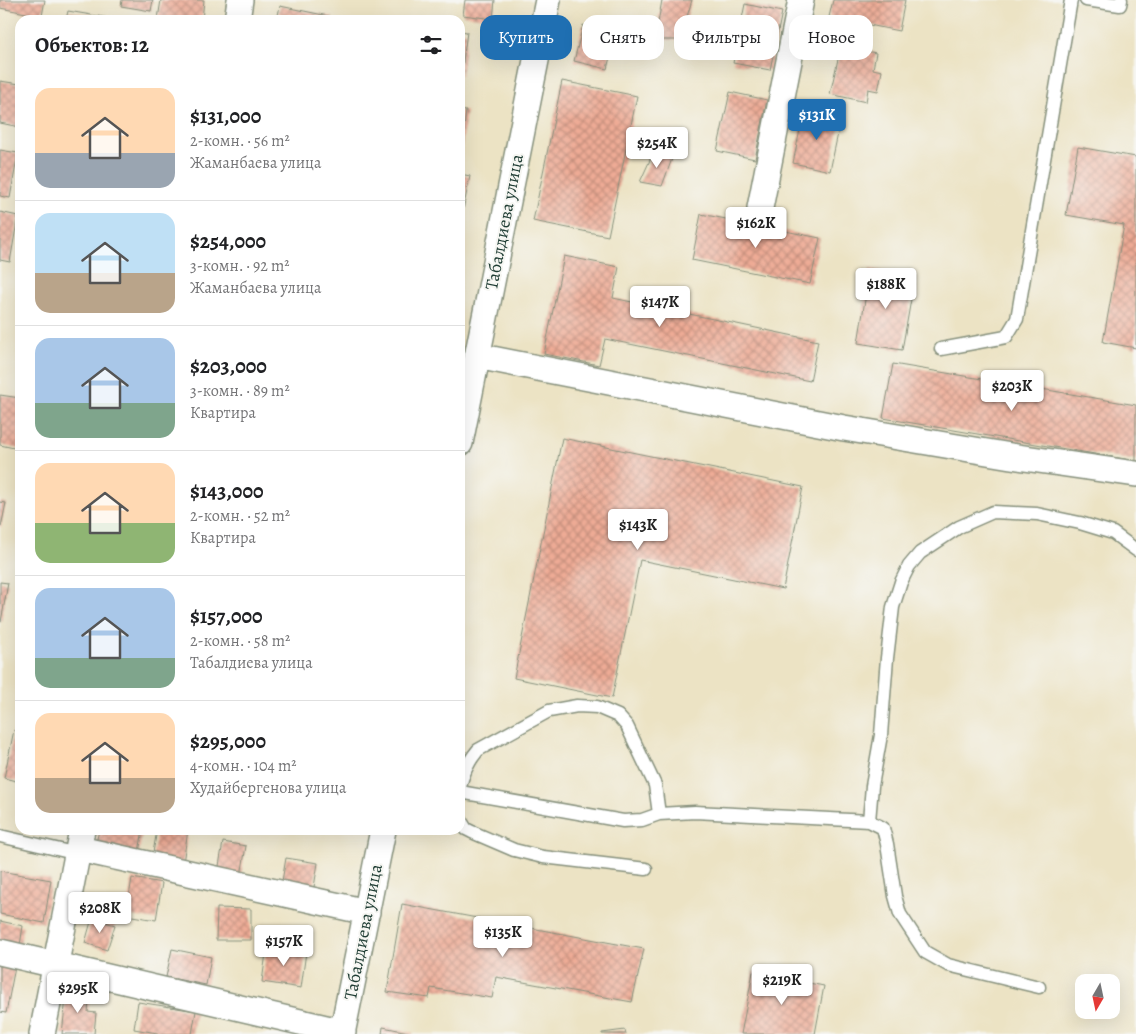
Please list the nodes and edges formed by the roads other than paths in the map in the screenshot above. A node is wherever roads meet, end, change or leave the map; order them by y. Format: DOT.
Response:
graph roads {
  1 [pos="240,0"];
  2 [pos="548,0"];
  3 [pos="801,0"];
  4 [pos="1071,0"];
  5 [pos="1086,0"];
  6 [pos="1121,0"];
  7 [pos="238,15"];
  8 [pos="760,208"];
  9 [pos="941,349"];
  10 [pos="477,356"];
  11 [pos="465,414"];
  12 [pos="1136,474"];
  13 [pos="1136,550"];
  14 [pos="465,769"];
  15 [pos="465,793"];
  16 [pos="659,814"];
  17 [pos="869,821"];
  18 [pos="465,827"];
  19 [pos="382,835"];
  20 [pos="0,836"];
  21 [pos="80,844"];
  22 [pos="646,869"];
  23 [pos="367,912"];
  24 [pos="0,952"];
  25 [pos="56,966"];
  26 [pos="1039,987"];
  27 [pos="342,1033"];
  28 [pos="42,1034"];
  1 -- 7 [label="street"];
  2 -- 10 [label="street, Табалдиева улица"];
  3 -- 8 [label="street"];
  4 -- 9 [label="lane"];
  5 -- 6 [label="lane"];
  10 -- 11 [label="street, Табалдиева улица"];
  10 -- 12 [label="street"];
  13 -- 17 [label="lane"];
  14 -- 16 [label="lane"];
  15 -- 16 [label="lane"];
  16 -- 17 [label="lane"];
  17 -- 26 [label="lane"];
  18 -- 22 [label="lane"];
  19 -- 23 [label="street, Табалдиева улица"];
  20 -- 21 [label="lane"];
  21 -- 23 [label="street"];
  21 -- 25 [label="street"];
  23 -- 27 [label="street, Табалдиева улица"];
  24 -- 25 [label="street"];
  25 -- 27 [label="street"];
  25 -- 28 [label="street"];
}
